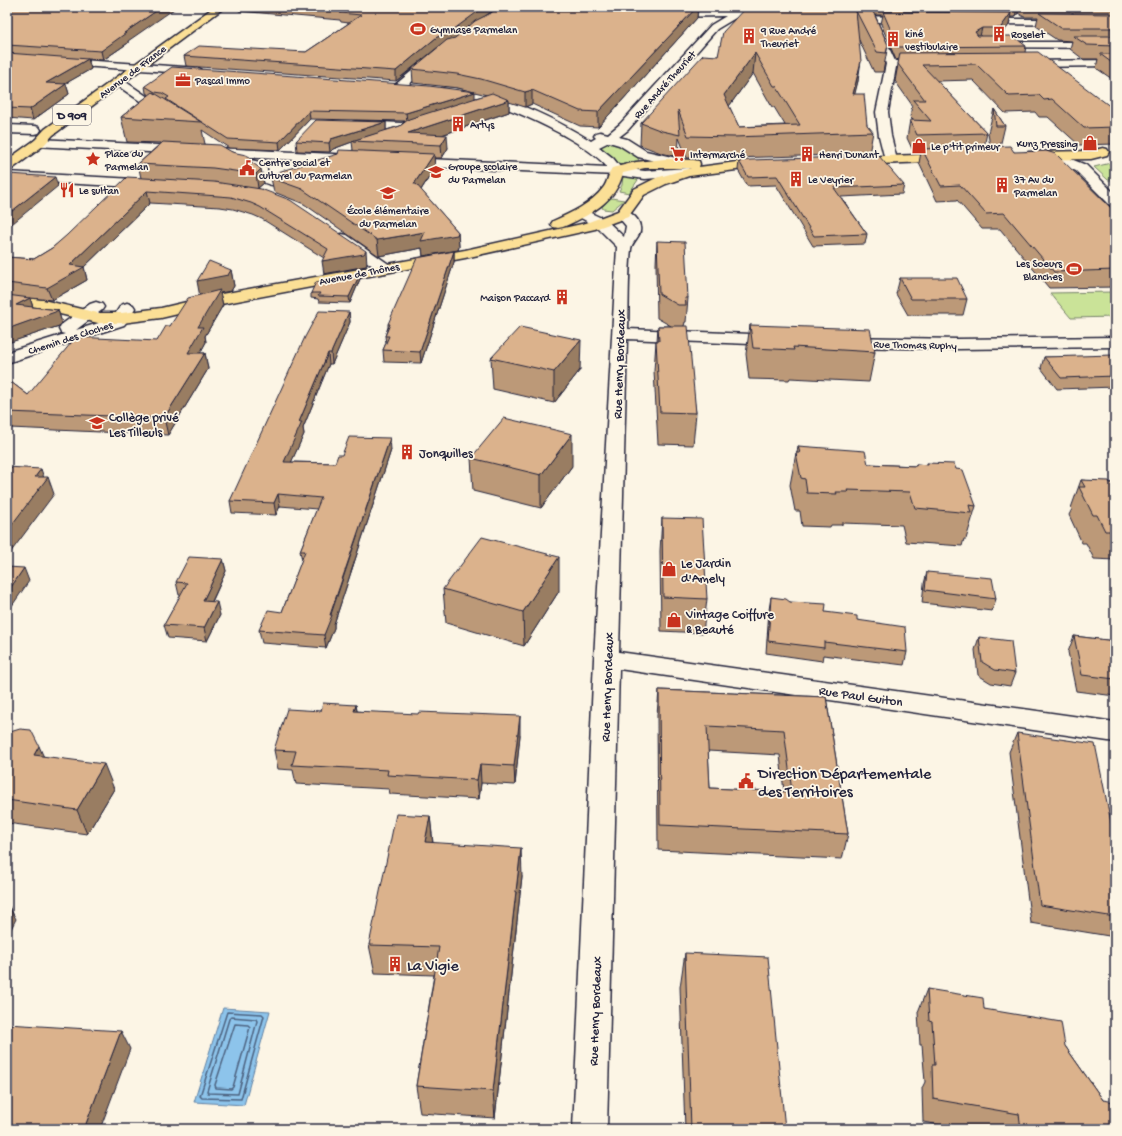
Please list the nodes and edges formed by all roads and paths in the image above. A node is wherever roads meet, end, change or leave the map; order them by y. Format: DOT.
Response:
graph roads {
  1 [pos="207,7"];
  2 [pos="220,7"];
  3 [pos="499,8"];
  4 [pos="729,10"];
  5 [pos="533,11"];
  6 [pos="914,12"];
  7 [pos="661,14"];
  8 [pos="778,16"];
  9 [pos="491,18"];
  10 [pos="836,18"];
  11 [pos="968,22"];
  12 [pos="1115,22"];
  13 [pos="882,41"];
  14 [pos="986,45"];
  15 [pos="1115,45"];
  16 [pos="443,50"];
  17 [pos="7,58"];
  18 [pos="1115,63"];
  19 [pos="890,64"];
  20 [pos="1014,64"];
  21 [pos="939,65"];
  22 [pos="123,66"];
  23 [pos="140,67"];
  24 [pos="208,72"];
  25 [pos="119,82"];
  26 [pos="387,86"];
  27 [pos="399,87"];
  28 [pos="415,88"];
  29 [pos="434,90"];
  30 [pos="493,100"];
  31 [pos="470,108"];
  32 [pos="432,120"];
  33 [pos="178,122"];
  34 [pos="346,122"];
  35 [pos="407,127"];
  36 [pos="7,128"];
  37 [pos="35,130"];
  38 [pos="571,134"];
  39 [pos="202,138"];
  40 [pos="382,138"];
  41 [pos="611,138"];
  42 [pos="180,140"];
  43 [pos="18,142"];
  44 [pos="39,142"];
  45 [pos="294,145"];
  46 [pos="590,147"];
  47 [pos="168,150"];
  48 [pos="226,153"];
  49 [pos="1103,153"];
  50 [pos="350,154"];
  51 [pos="284,156"];
  52 [pos="1053,156"];
  53 [pos="962,157"];
  54 [pos="368,160"];
  55 [pos="891,160"];
  56 [pos="391,161"];
  57 [pos="839,162"];
  58 [pos="644,164"];
  59 [pos="758,164"];
  60 [pos="7,166"];
  61 [pos="683,168"];
  62 [pos="1080,168"];
  63 [pos="310,170"];
  64 [pos="617,171"];
  65 [pos="7,176"];
  66 [pos="288,178"];
  67 [pos="167,185"];
  68 [pos="639,192"];
  69 [pos="1115,202"];
  70 [pos="582,213"];
  71 [pos="624,214"];
  72 [pos="601,223"];
  73 [pos="331,230"];
  74 [pos="520,241"];
  75 [pos="624,246"];
  76 [pos="385,268"];
  77 [pos="7,301"];
  78 [pos="91,312"];
  79 [pos="124,313"];
  80 [pos="619,334"];
  81 [pos="792,340"];
  82 [pos="831,342"];
  83 [pos="1115,342"];
  84 [pos="7,355"];
  85 [pos="7,358"];
  86 [pos="606,659"];
  87 [pos="1115,732"];
  88 [pos="590,1129"];
  1 -- 22 [label="main road, Avenue de France / D 909"];
  2 -- 23 [label="main road, Avenue de France / D 909"];
  3 -- 5 [label="street"];
  3 -- 9 [label="street"];
  4 -- 7 [label="street"];
  4 -- 8 [label="street"];
  4 -- 41 [label="street, Rue André Theuriet"];
  6 -- 10 [label="street"];
  11 -- 12 [label="street"];
  13 -- 19 [label="street"];
  14 -- 15 [label="street"];
  16 -- 27 [label="street"];
  17 -- 22 [label="street"];
  18 -- 20 [label="street"];
  19 -- 21 [label="street"];
  19 -- 55 [label="street"];
  22 -- 23 [label="street"];
  22 -- 37 [label="main road, Avenue de France / D 909"];
  23 -- 24 [label="street"];
  23 -- 25 [label="main road, Avenue de France / D 909"];
  25 -- 33 [label="street"];
  25 -- 44 [label="main road, Avenue de France / D 909"];
  26 -- 27 [label="street"];
  27 -- 28 [label="street"];
  29 -- 30 [label="street"];
  30 -- 31 [label="street"];
  30 -- 38 [label="street"];
  32 -- 35 [label="street"];
  34 -- 35 [label="street"];
  35 -- 40 [label="street"];
  36 -- 37 [label="street"];
  37 -- 43 [label="main road, Avenue de France / D 909"];
  38 -- 41 [label="street"];
  38 -- 46 [label="street"];
  39 -- 48 [label="street"];
  41 -- 46 [label="street"];
  41 -- 58 [label="street"];
  42 -- 47 [label="street"];
  44 -- 47 [label="street"];
  44 -- 60 [label="main road, Avenue de France / D 909"];
  45 -- 51 [label="street"];
  46 -- 64 [label="street"];
  47 -- 48 [label="street"];
  48 -- 51 [label="street"];
  48 -- 66 [label="street"];
  49 -- 52 [label="main road"];
  49 -- 52 [label="main road"];
  49 -- 62 [label="street"];
  50 -- 51 [label="street"];
  50 -- 54 [label="street"];
  50 -- 63 [label="street"];
  52 -- 62 [label="street"];
  53 -- 55 [label="main road"];
  55 -- 57 [label="main road"];
  56 -- 64 [label="street"];
  58 -- 61 [label="main road"];
  58 -- 64 [label="main road"];
  58 -- 68 [label="street"];
  59 -- 61 [label="main road"];
  61 -- 68 [label="main road"];
  62 -- 69 [label="street"];
  64 -- 70 [label="main road"];
  65 -- 67 [label="street"];
  68 -- 71 [label="main road"];
  70 -- 72 [label="street"];
  70 -- 74 [label="main road"];
  71 -- 72 [label="main road"];
  71 -- 75 [label="street, Rue Henry Bordeaux"];
  72 -- 74 [label="main road"];
  72 -- 75 [label="street"];
  73 -- 76 [label="street"];
  74 -- 76 [label="main road, Avenue de Thônes"];
  75 -- 80 [label="street, Rue Henry Bordeaux"];
  76 -- 79 [label="main road, Avenue de Thônes"];
  77 -- 78 [label="main road, Avenue de Thônes"];
  78 -- 79 [label="main road, Avenue de Thônes"];
  78 -- 84 [label="street, Chemin des Cloches"];
  79 -- 85 [label="street, Chemin des Cloches"];
  80 -- 81 [label="street"];
  80 -- 86 [label="street, Rue Henry Bordeaux"];
  82 -- 83 [label="street, Rue Thomas Ruphy"];
  86 -- 87 [label="street, Rue Paul Guiton"];
  86 -- 88 [label="street, Rue Henry Bordeaux"];
}
